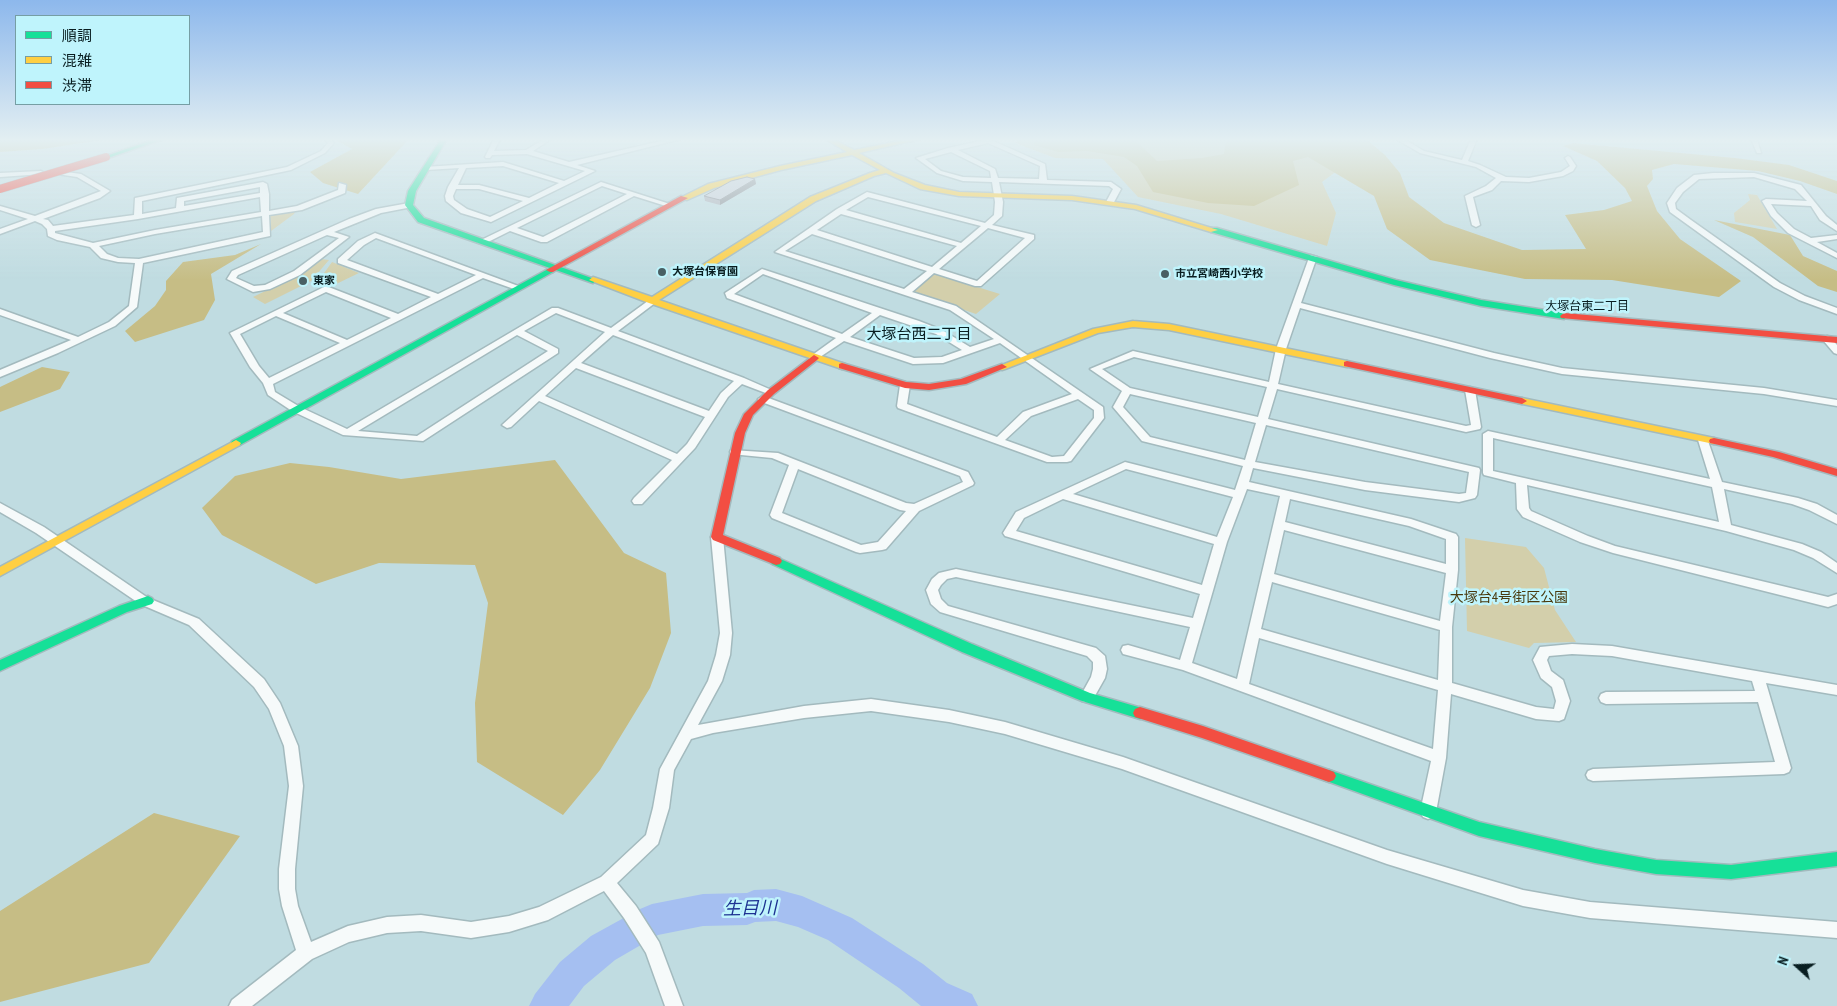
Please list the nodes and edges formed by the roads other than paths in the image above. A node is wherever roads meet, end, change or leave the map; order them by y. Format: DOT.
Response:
graph roads {
  1 [pos="342,185"];
  2 [pos="98,186"];
  3 [pos="206,186"];
  4 [pos="415,186"];
  5 [pos="559,186"];
  6 [pos="597,186"];
  7 [pos="607,186"];
  8 [pos="712,186"];
  9 [pos="844,186"];
  10 [pos="922,186"];
  11 [pos="996,186"];
  12 [pos="1114,186"];
  13 [pos="1491,186"];
  14 [pos="1685,186"];
  15 [pos="1796,186"];
  16 [pos="452,187"];
  17 [pos="633,194"];
  18 [pos="998,196"];
  19 [pos="528,200"];
  20 [pos="1110,202"];
  21 [pos="669,204"];
  22 [pos="1812,204"];
  23 [pos="409,205"];
  24 [pos="0,208"];
  25 [pos="840,211"];
  26 [pos="266,213"];
  27 [pos="138,217"];
  28 [pos="33,219"];
  29 [pos="989,225"];
  30 [pos="1476,225"];
  31 [pos="510,228"];
  32 [pos="51,229"];
  33 [pos="1837,229"];
  34 [pos="811,231"];
  35 [pos="0,232"];
  36 [pos="326,232"];
  37 [pos="1837,237"];
  38 [pos="481,242"];
  39 [pos="1809,242"];
  40 [pos="93,245"];
  41 [pos="961,245"];
  42 [pos="1837,256"];
  43 [pos="1313,257"];
  44 [pos="139,262"];
  45 [pos="556,268"];
  46 [pos="933,270"];
  47 [pos="482,275"];
  48 [pos="517,287"];
  49 [pos="905,293"];
  50 [pos="439,297"];
  51 [pos="652,301"];
  52 [pos="1297,305"];
  53 [pos="1837,311"];
  54 [pos="0,312"];
  55 [pos="879,312"];
  56 [pos="276,313"];
  57 [pos="398,317"];
  58 [pos="517,331"];
  59 [pos="612,332"];
  60 [pos="845,338"];
  61 [pos="78,340"];
  62 [pos="1001,340"];
  63 [pos="1832,340"];
  64 [pos="347,343"];
  65 [pos="969,350"];
  66 [pos="1281,350"];
  67 [pos="1837,351"];
  68 [pos="814,358"];
  69 [pos="1027,358"];
  70 [pos="575,364"];
  71 [pos="0,374"];
  72 [pos="741,380"];
  73 [pos="268,384"];
  74 [pos="905,385"];
  75 [pos="1273,385"];
  76 [pos="1127,390"];
  77 [pos="1470,390"];
  78 [pos="767,395"];
  79 [pos="1078,395"];
  80 [pos="539,398"];
  81 [pos="1837,403"];
  82 [pos="296,410"];
  83 [pos="710,415"];
  84 [pos="1262,421"];
  85 [pos="507,425"];
  86 [pos="347,433"];
  87 [pos="999,440"];
  88 [pos="1703,440"];
  89 [pos="735,452"];
  90 [pos="679,459"];
  91 [pos="795,463"];
  92 [pos="1248,464"];
  93 [pos="1837,473"];
  94 [pos="1522,481"];
  95 [pos="1717,484"];
  96 [pos="1241,489"];
  97 [pos="1286,494"];
  98 [pos="1063,495"];
  99 [pos="638,502"];
  100 [pos="0,507"];
  101 [pos="915,508"];
  102 [pos="1837,520"];
  103 [pos="1280,525"];
  104 [pos="1726,527"];
  105 [pos="717,537"];
  106 [pos="55,541"];
  107 [pos="1221,542"];
  108 [pos="1837,569"];
  109 [pos="1452,570"];
  110 [pos="0,572"];
  111 [pos="1267,576"];
  112 [pos="1206,592"];
  113 [pos="1837,599"];
  114 [pos="148,601"];
  115 [pos="1198,624"];
  116 [pos="1446,627"];
  117 [pos="1254,632"];
  118 [pos="1128,650"];
  119 [pos="0,666"];
  120 [pos="1185,666"];
  121 [pos="1757,675"];
  122 [pos="1242,685"];
  123 [pos="1445,686"];
  124 [pos="1837,690"];
  125 [pos="1762,696"];
  126 [pos="1087,697"];
  127 [pos="1606,698"];
  128 [pos="686,734"];
  129 [pos="1438,758"];
  130 [pos="1593,775"];
  131 [pos="1428,812"];
  132 [pos="1837,859"];
  133 [pos="607,882"];
  134 [pos="1837,930"];
  135 [pos="306,953"];
  136 [pos="240,1006"];
  137 [pos="674,1006"];
  1 -- 26 [label="street"];
  2 -- 28 [label="street"];
  3 -- 27 [label="street"];
  4 -- 23 [label="main road"];
  5 -- 19 [label="street"];
  6 -- 31 [label="street"];
  7 -- 17 [label="street"];
  8 -- 21 [label="main road"];
  9 -- 51 [label="main road"];
  10 -- 18 [label="main road"];
  11 -- 18 [label="street"];
  12 -- 20 [label="street"];
  13 -- 30 [label="street"];
  14 -- 53 [label="street"];
  15 -- 22 [label="street"];
  16 -- 19 [label="street"];
  16 -- 19 [label="street"];
  17 -- 21 [label="street"];
  17 -- 31 [label="street"];
  18 -- 20 [label="main road"];
  18 -- 29 [label="street"];
  20 -- 43 [label="main road"];
  21 -- 45 [label="main road"];
  22 -- 33 [label="street"];
  22 -- 39 [label="street"];
  23 -- 36 [label="street"];
  23 -- 38 [label="main road"];
  24 -- 28 [label="street"];
  25 -- 29 [label="street"];
  25 -- 34 [label="street"];
  25 -- 41 [label="street"];
  26 -- 27 [label="street"];
  26 -- 40 [label="street"];
  26 -- 44 [label="street"];
  27 -- 32 [label="street"];
  28 -- 32 [label="street"];
  28 -- 35 [label="street"];
  29 -- 41 [label="street"];
  29 -- 46 [label="street"];
  31 -- 38 [label="street"];
  32 -- 40 [label="street"];
  34 -- 46 [label="street"];
  34 -- 49 [label="street"];
  36 -- 36 [label="street"];
  37 -- 39 [label="street"];
  38 -- 45 [label="main road"];
  39 -- 42 [label="street"];
  40 -- 44 [label="street"];
  41 -- 46 [label="street"];
  43 -- 52 [label="street"];
  43 -- 63 [label="main road"];
  44 -- 61 [label="street"];
  45 -- 48 [label="main road"];
  45 -- 51 [label="main road"];
  46 -- 49 [label="street"];
  47 -- 48 [label="street"];
  47 -- 50 [label="street"];
  47 -- 50 [label="street"];
  48 -- 82 [label="main road"];
  49 -- 62 [label="street"];
  50 -- 57 [label="street"];
  51 -- 59 [label="street"];
  51 -- 68 [label="main road"];
  52 -- 66 [label="street"];
  52 -- 81 [label="street"];
  54 -- 61 [label="street"];
  55 -- 60 [label="street"];
  55 -- 60 [label="street"];
  55 -- 65 [label="street"];
  56 -- 57 [label="street"];
  56 -- 64 [label="street"];
  56 -- 73 [label="street"];
  57 -- 64 [label="street"];
  58 -- 59 [label="street"];
  58 -- 86 [label="street"];
  58 -- 86 [label="street"];
  59 -- 70 [label="street"];
  59 -- 72 [label="street"];
  60 -- 65 [label="street"];
  60 -- 68 [label="street"];
  61 -- 71 [label="street"];
  62 -- 65 [label="street"];
  62 -- 69 [label="street"];
  63 -- 67 [label="street"];
  64 -- 73 [label="street"];
  66 -- 69 [label="main road"];
  66 -- 75 [label="street"];
  66 -- 77 [label="main road"];
  68 -- 74 [label="main road"];
  68 -- 78 [label="main road"];
  69 -- 74 [label="main road"];
  69 -- 79 [label="street"];
  70 -- 80 [label="street"];
  70 -- 83 [label="street"];
  72 -- 78 [label="street"];
  72 -- 83 [label="street"];
  73 -- 82 [label="street"];
  74 -- 87 [label="street"];
  75 -- 76 [label="street"];
  75 -- 77 [label="street"];
  75 -- 84 [label="street"];
  76 -- 84 [label="street"];
  76 -- 92 [label="street"];
  77 -- 88 [label="main road"];
  78 -- 89 [label="main road"];
  78 -- 101 [label="street"];
  79 -- 87 [label="street"];
  79 -- 87 [label="street"];
  80 -- 85 [label="street"];
  80 -- 90 [label="street"];
  82 -- 86 [label="street"];
  82 -- 106 [label="main road"];
  83 -- 90 [label="street"];
  84 -- 92 [label="street"];
  84 -- 92 [label="street"];
  88 -- 93 [label="main road"];
  88 -- 95 [label="street"];
  89 -- 91 [label="street"];
  89 -- 105 [label="main road"];
  90 -- 99 [label="street"];
  91 -- 101 [label="street"];
  91 -- 101 [label="street"];
  92 -- 96 [label="street"];
  94 -- 95 [label="street"];
  94 -- 104 [label="street"];
  94 -- 113 [label="street"];
  95 -- 102 [label="street"];
  95 -- 104 [label="street"];
  96 -- 97 [label="street"];
  96 -- 98 [label="street"];
  96 -- 107 [label="street"];
  97 -- 103 [label="street"];
  97 -- 109 [label="street"];
  98 -- 107 [label="street"];
  98 -- 112 [label="street"];
  100 -- 106 [label="street"];
  103 -- 109 [label="street"];
  103 -- 111 [label="street"];
  104 -- 108 [label="street"];
  105 -- 126 [label="main road"];
  105 -- 128 [label="street"];
  106 -- 110 [label="main road"];
  106 -- 114 [label="street"];
  107 -- 112 [label="street"];
  109 -- 116 [label="street"];
  111 -- 116 [label="street"];
  111 -- 117 [label="street"];
  112 -- 115 [label="street"];
  114 -- 119 [label="main road"];
  114 -- 135 [label="street"];
  115 -- 120 [label="street"];
  115 -- 126 [label="street"];
  116 -- 123 [label="street"];
  117 -- 122 [label="street"];
  117 -- 123 [label="street"];
  118 -- 120 [label="street"];
  120 -- 122 [label="street"];
  121 -- 123 [label="street"];
  121 -- 124 [label="street"];
  121 -- 125 [label="street"];
  122 -- 129 [label="street"];
  123 -- 129 [label="street"];
  125 -- 127 [label="street"];
  125 -- 130 [label="street"];
  126 -- 131 [label="main road"];
  128 -- 133 [label="street"];
  128 -- 134 [label="street"];
  129 -- 131 [label="street"];
  131 -- 132 [label="main road"];
  133 -- 135 [label="street"];
  133 -- 137 [label="street"];
  135 -- 136 [label="street"];
}
